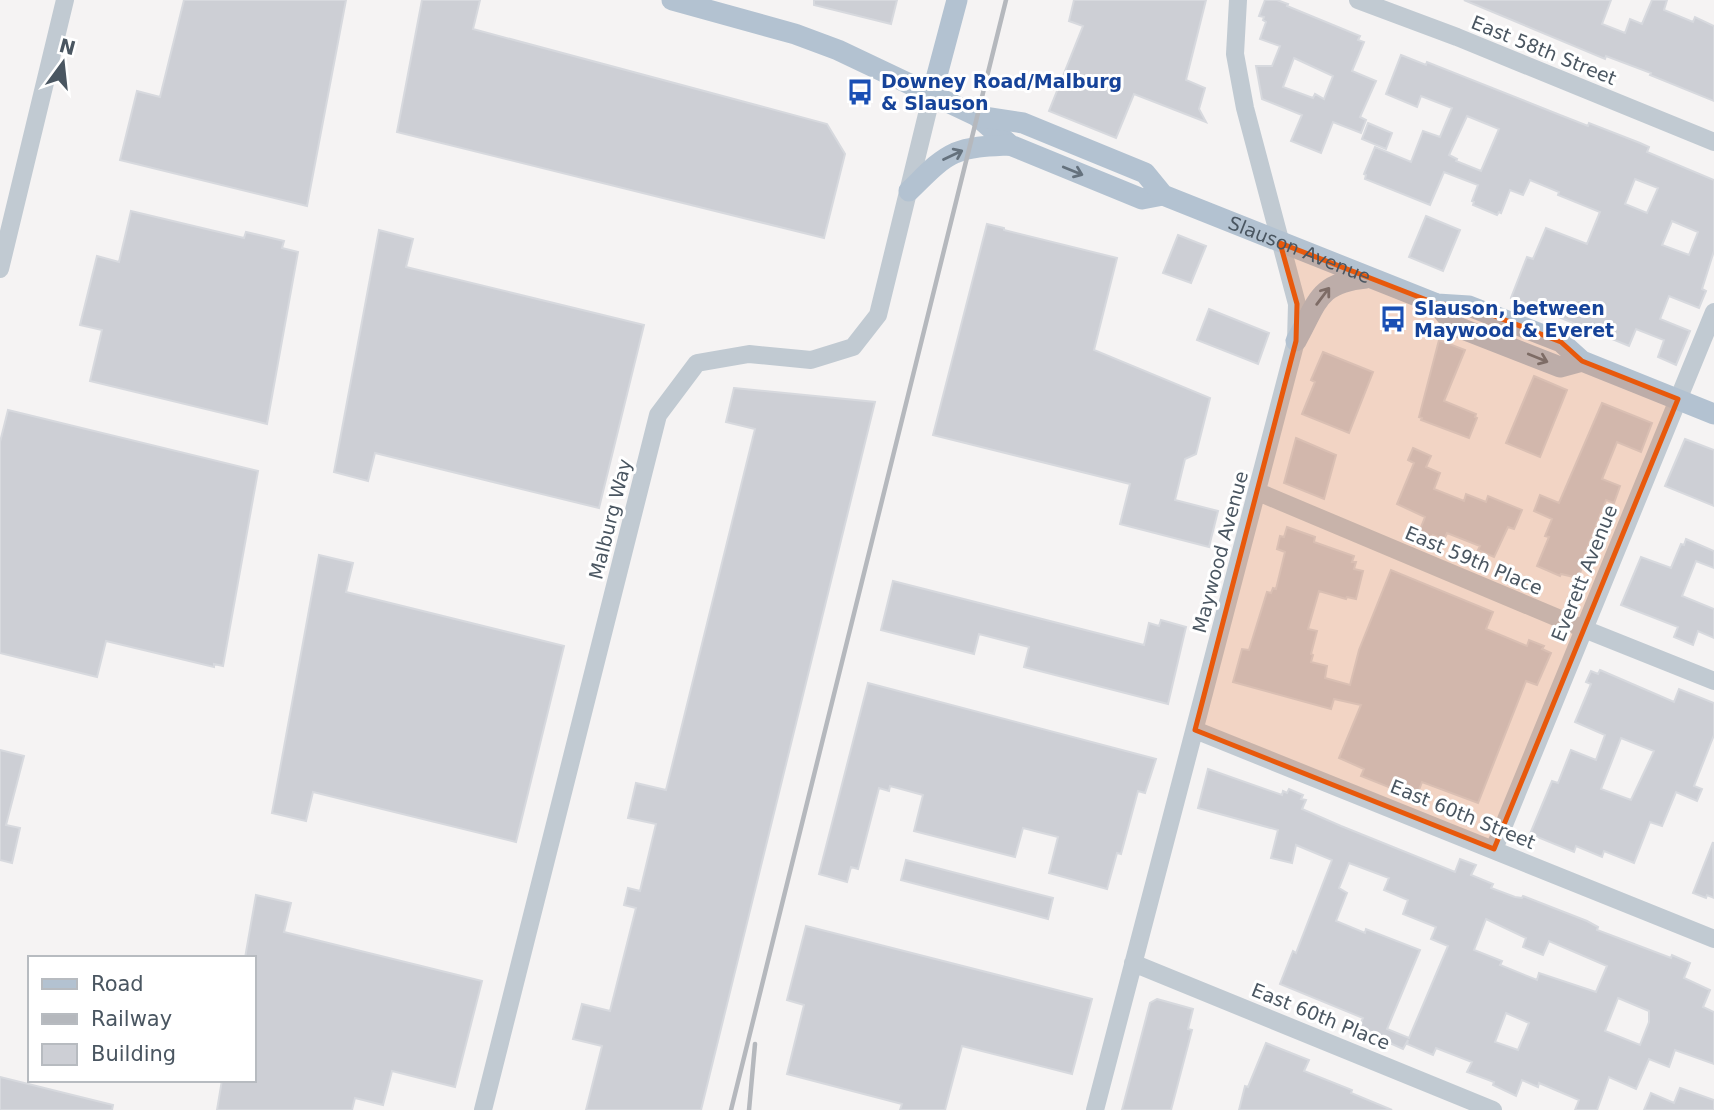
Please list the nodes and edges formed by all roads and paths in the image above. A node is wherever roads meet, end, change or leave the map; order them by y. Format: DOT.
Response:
graph roads {
  1 [pos="65,0"];
  2 [pos="672,0"];
  3 [pos="957,0"];
  4 [pos="1238,0"];
  5 [pos="1358,0"];
  6 [pos="926,92"];
  7 [pos="977,116"];
  8 [pos="1714,142"];
  9 [pos="1010,145"];
  10 [pos="909,191"];
  11 [pos="1163,195"];
  12 [pos="1280,243"];
  13 [pos="0,269"];
  14 [pos="1369,278"];
  15 [pos="1714,312"];
  16 [pos="1296,341"];
  17 [pos="1678,400"];
  18 [pos="1714,414"];
  19 [pos="1258,492"];
  20 [pos="1584,629"];
  21 [pos="1714,681"];
  22 [pos="1195,730"];
  23 [pos="1494,849"];
  24 [pos="1714,939"];
  25 [pos="1133,963"];
  26 [pos="483,1110"];
  27 [pos="1095,1110"];
  28 [pos="1493,1110"];
  1 -- 13 [label="street"];
  2 -- 6 [label="main road, Slauson Avenue"];
  3 -- 6 [label="main road"];
  4 -- 12 [label="street, Maywood Avenue"];
  5 -- 8 [label="street, East 58th Street"];
  6 -- 7 [label="main road, Slauson Avenue"];
  6 -- 10 [label="street, Malburg Way"];
  7 -- 9 [label="main road, Slauson Avenue"];
  7 -- 11 [label="main road, Slauson Avenue"];
  10 -- 9 [label="main road, one-way"];
  9 -- 11 [label="main road, Slauson Avenue, one-way"];
  10 -- 26 [label="street, Malburg Way"];
  11 -- 12 [label="main road, Slauson Avenue"];
  12 -- 14 [label="main road, Slauson Avenue"];
  12 -- 16 [label="street, Maywood Avenue"];
  16 -- 14 [label="main road, one-way"];
  14 -- 17 [label="main road, Slauson Avenue"];
  15 -- 17 [label="street, Everett Avenue"];
  16 -- 19 [label="street, Maywood Avenue"];
  17 -- 18 [label="main road, Slauson Avenue"];
  17 -- 20 [label="street, Everett Avenue"];
  19 -- 20 [label="street, East 59th Place"];
  19 -- 22 [label="street, Maywood Avenue"];
  20 -- 21 [label="street, East 59th Place"];
  20 -- 23 [label="street, Everett Avenue"];
  22 -- 23 [label="street, East 60th Street"];
  22 -- 25 [label="street, Maywood Avenue"];
  23 -- 24 [label="street, East 60th Street"];
  25 -- 27 [label="street, Maywood Avenue"];
  25 -- 28 [label="street, East 60th Place"];
}
